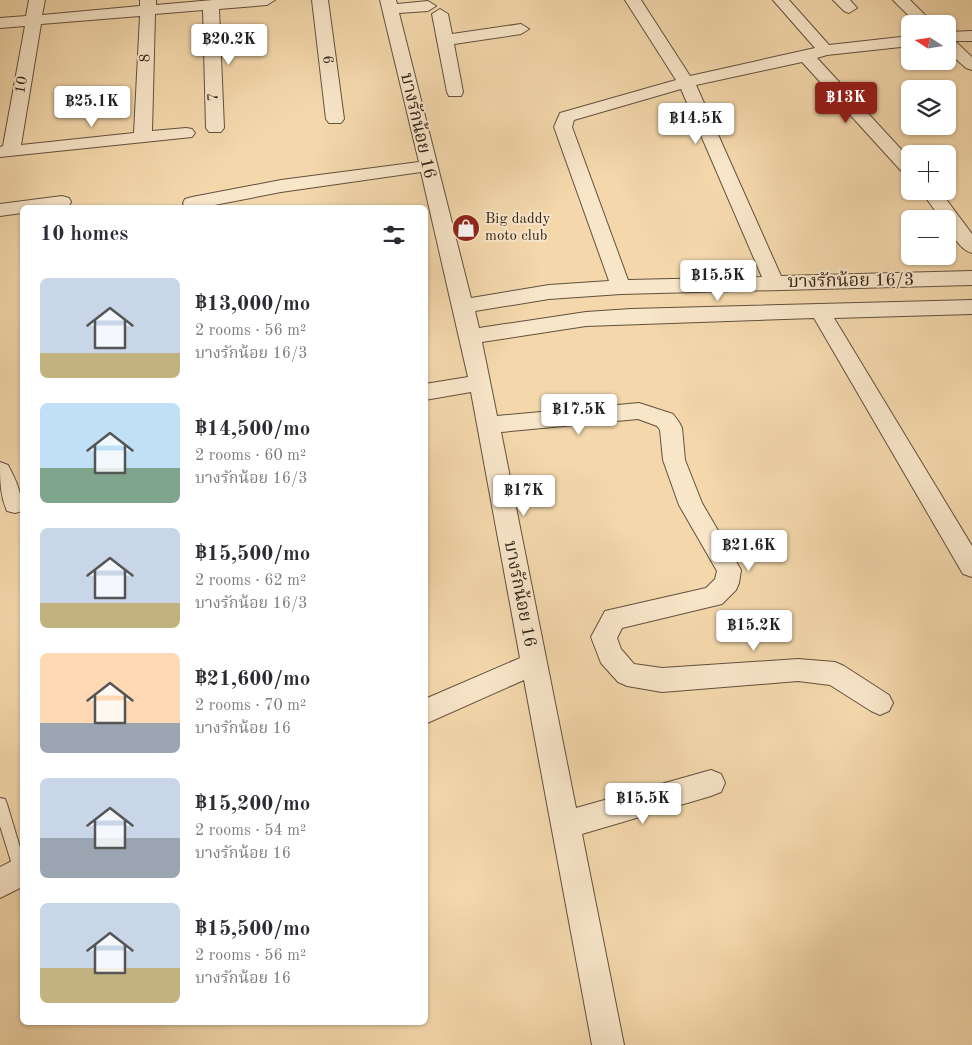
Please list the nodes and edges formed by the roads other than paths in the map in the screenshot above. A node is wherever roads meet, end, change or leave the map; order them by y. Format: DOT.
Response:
graph roads {
  1 [pos="37,0"];
  2 [pos="256,0"];
  3 [pos="320,0"];
  4 [pos="632,0"];
  5 [pos="781,0"];
  6 [pos="902,0"];
  7 [pos="148,5"];
  8 [pos="211,5"];
  9 [pos="390,5"];
  10 [pos="917,15"];
  11 [pos="34,20"];
  12 [pos="0,22"];
  13 [pos="521,29"];
  14 [pos="972,36"];
  15 [pos="956,37"];
  16 [pos="445,40"];
  17 [pos="901,42"];
  18 [pos="825,50"];
  19 [pos="956,51"];
  20 [pos="806,56"];
  21 [pos="972,65"];
  22 [pos="686,82"];
  23 [pos="455,92"];
  24 [pos="335,120"];
  25 [pos="215,128"];
  26 [pos="186,133"];
  27 [pos="143,136"];
  28 [pos="5,151"];
  29 [pos="901,160"];
  30 [pos="428,166"];
  31 [pos="937,200"];
  32 [pos="62,202"];
  33 [pos="192,203"];
  34 [pos="39,205"];
  35 [pos="20,207"];
  36 [pos="0,210"];
  37 [pos="972,247"];
  38 [pos="972,278"];
  39 [pos="774,282"];
  40 [pos="621,287"];
  41 [pos="577,291"];
  42 [pos="462,306"];
  43 [pos="972,307"];
  44 [pos="820,311"];
  45 [pos="586,319"];
  46 [pos="471,337"];
  47 [pos="479,384"];
  48 [pos="428,392"];
  49 [pos="488,426"];
  50 [pos="0,471"];
  51 [pos="16,504"];
  52 [pos="972,567"];
  53 [pos="534,664"];
  54 [pos="880,703"];
  55 [pos="428,711"];
  56 [pos="711,783"];
  57 [pos="0,804"];
  58 [pos="3,824"];
  59 [pos="564,825"];
  60 [pos="15,875"];
  61 [pos="608,1045"];
  1 -- 11 [label="street, 10"];
  2 -- 8 [label="street"];
  3 -- 24 [label="street, 6"];
  4 -- 22 [label="street"];
  5 -- 18 [label="street"];
  6 -- 10 [label="street"];
  7 -- 8 [label="street"];
  7 -- 11 [label="street"];
  7 -- 27 [label="street, 8"];
  8 -- 25 [label="street, 7"];
  9 -- 16 [label="street"];
  9 -- 30 [label="street, บางรักน้อย 16"];
  11 -- 12 [label="street"];
  11 -- 28 [label="street, 10"];
  13 -- 16 [label="street"];
  14 -- 15 [label="street"];
  16 -- 23 [label="street"];
  17 -- 18 [label="street"];
  18 -- 20 [label="street"];
  19 -- 21 [label="street"];
  20 -- 22 [label="street"];
  20 -- 29 [label="street"];
  22 -- 39 [label="street"];
  22 -- 40 [label="street"];
  26 -- 27 [label="street"];
  27 -- 28 [label="street"];
  30 -- 33 [label="street"];
  30 -- 42 [label="street, บางรักน้อย 16"];
  31 -- 37 [label="street"];
  32 -- 34 [label="street"];
  35 -- 36 [label="street"];
  38 -- 39 [label="street, บางรักน้อย 16/3"];
  39 -- 40 [label="street, บางรักน้อย 16/3"];
  40 -- 41 [label="street, บางรักน้อย 16/3"];
  41 -- 42 [label="street, บางรักน้อย 16/3"];
  41 -- 45 [label="street"];
  42 -- 46 [label="street, บางรักน้อย 16"];
  43 -- 44 [label="street"];
  44 -- 45 [label="street"];
  44 -- 52 [label="street"];
  45 -- 46 [label="street"];
  46 -- 47 [label="street, บางรักน้อย 16"];
  47 -- 48 [label="street"];
  47 -- 49 [label="street, บางรักน้อย 16"];
  49 -- 53 [label="street, บางรักน้อย 16"];
  49 -- 54 [label="street"];
  50 -- 51 [label="street"];
  53 -- 55 [label="street"];
  53 -- 59 [label="street, บางรักน้อย 16"];
  56 -- 59 [label="street"];
  57 -- 58 [label="lane"];
  58 -- 60 [label="lane"];
  59 -- 61 [label="street, บางรักน้อย 16"];
}
